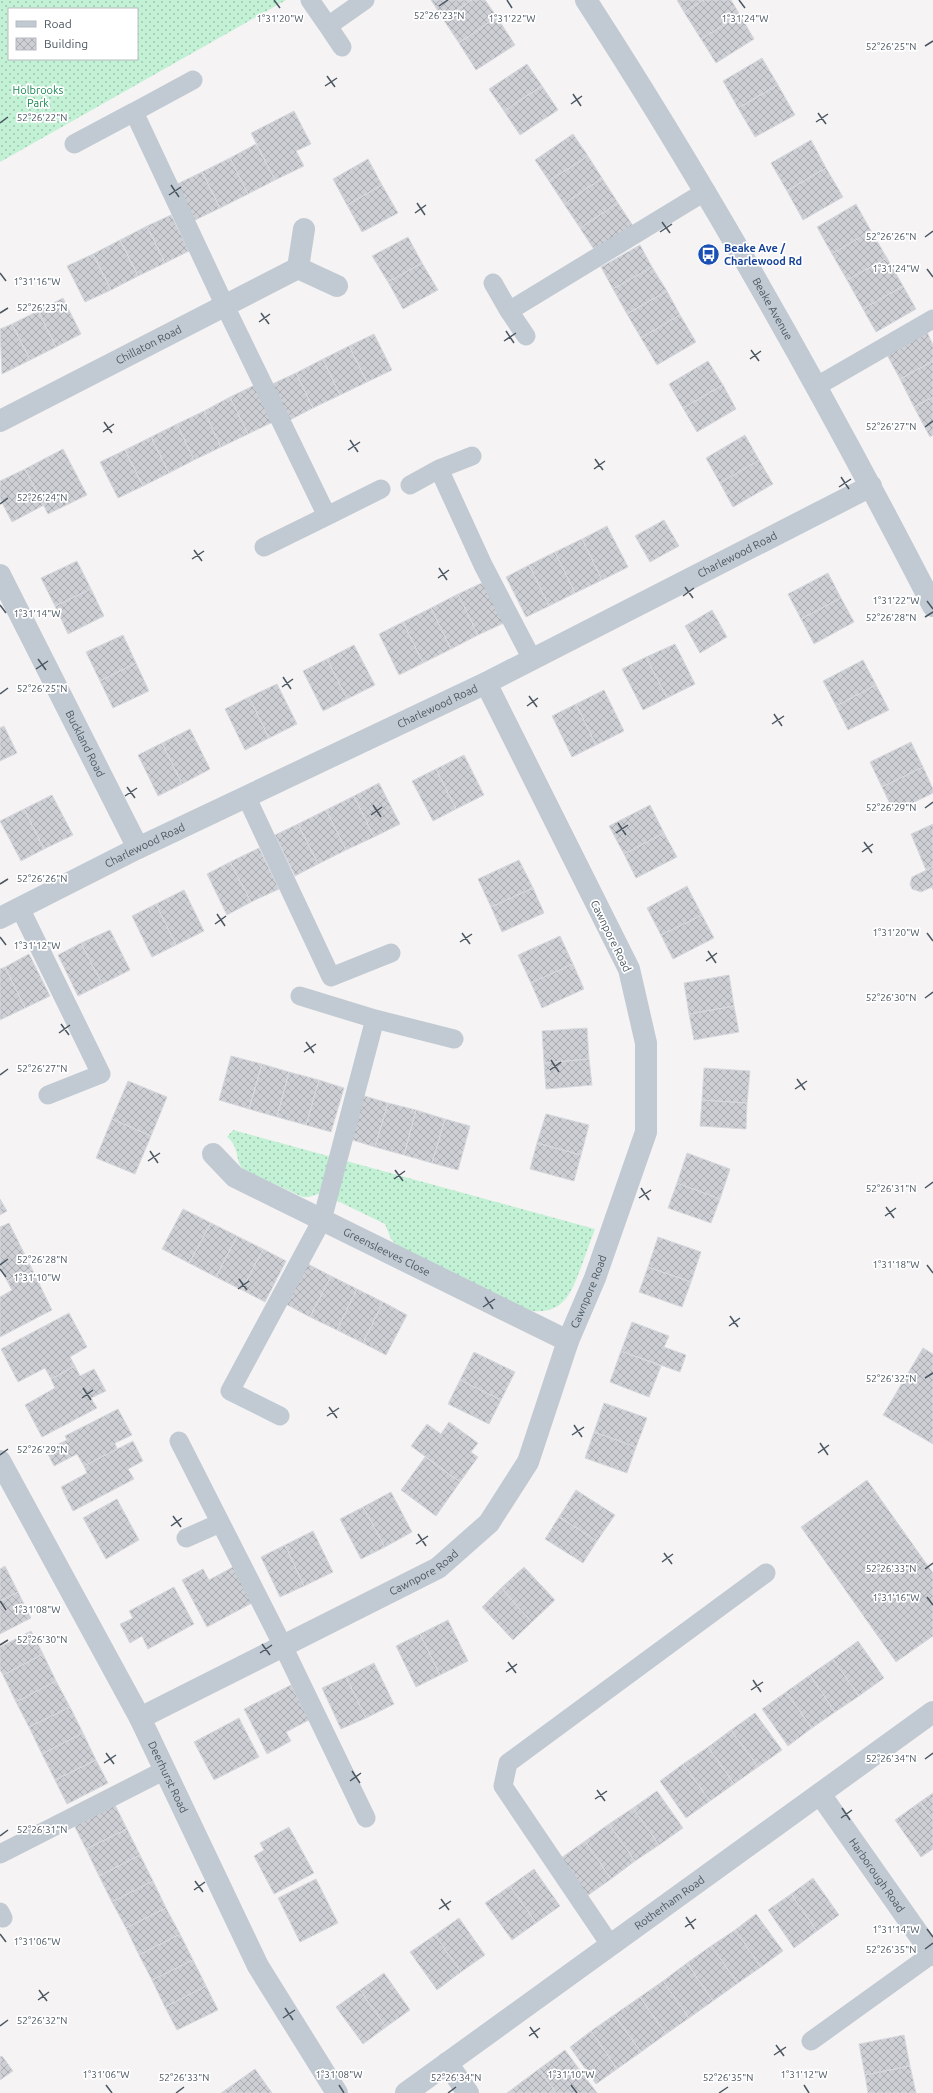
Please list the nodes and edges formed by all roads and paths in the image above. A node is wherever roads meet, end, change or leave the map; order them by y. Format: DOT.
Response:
graph roads {
  1 [pos="310,0"];
  2 [pos="365,0"];
  3 [pos="586,0"];
  4 [pos="328,26"];
  5 [pos="342,47"];
  6 [pos="193,80"];
  7 [pos="134,112"];
  8 [pos="74,144"];
  9 [pos="706,191"];
  10 [pos="304,229"];
  11 [pos="298,268"];
  12 [pos="493,283"];
  13 [pos="337,286"];
  14 [pos="225,306"];
  15 [pos="509,311"];
  16 [pos="933,319"];
  17 [pos="526,336"];
  18 [pos="817,386"];
  19 [pos="0,421"];
  20 [pos="472,456"];
  21 [pos="439,469"];
  22 [pos="410,485"];
  23 [pos="871,486"];
  24 [pos="381,489"];
  25 [pos="327,516"];
  26 [pos="264,547"];
  27 [pos="0,575"];
  28 [pos="933,606"];
  29 [pos="532,659"];
  30 [pos="486,683"];
  31 [pos="246,796"];
  32 [pos="138,848"];
  33 [pos="20,908"];
  34 [pos="0,918"];
  35 [pos="391,953"];
  36 [pos="300,996"];
  37 [pos="375,1018"];
  38 [pos="454,1039"];
  39 [pos="48,1095"];
  40 [pos="213,1154"];
  41 [pos="322,1220"];
  42 [pos="568,1341"];
  43 [pos="280,1416"];
  44 [pos="179,1441"];
  45 [pos="0,1461"];
  46 [pos="220,1523"];
  47 [pos="186,1538"];
  48 [pos="766,1573"];
  49 [pos="283,1646"];
  50 [pos="933,1712"];
  51 [pos="140,1718"];
  52 [pos="165,1770"];
  53 [pos="820,1794"];
  54 [pos="366,1818"];
  55 [pos="0,1854"];
  56 [pos="611,1946"];
  57 [pos="933,1955"];
  58 [pos="811,2041"];
  59 [pos="447,2064"];
  60 [pos="337,2093"];
  61 [pos="406,2093"];
  62 [pos="468,2093"];
  1 -- 4 [label="lane"];
  2 -- 4 [label="lane"];
  3 -- 9 [label="street, Beake Avenue"];
  4 -- 5 [label="lane"];
  6 -- 7 [label="lane"];
  7 -- 8 [label="lane"];
  7 -- 14 [label="lane"];
  9 -- 15 [label="lane"];
  9 -- 18 [label="street, Beake Avenue"];
  10 -- 11 [label="street"];
  11 -- 13 [label="street"];
  11 -- 14 [label="street, Chillaton Road"];
  12 -- 15 [label="lane"];
  14 -- 19 [label="street, Chillaton Road"];
  14 -- 25 [label="lane"];
  15 -- 17 [label="lane"];
  16 -- 18 [label="lane"];
  18 -- 23 [label="street, Beake Avenue"];
  20 -- 21 [label="lane"];
  21 -- 22 [label="lane"];
  21 -- 29 [label="lane"];
  23 -- 28 [label="street, Beake Avenue"];
  23 -- 29 [label="street, Charlewood Road"];
  24 -- 25 [label="lane"];
  25 -- 26 [label="lane"];
  27 -- 32 [label="street, Buckland Road"];
  29 -- 30 [label="street, Charlewood Road"];
  30 -- 31 [label="street, Charlewood Road"];
  30 -- 42 [label="street, Cawnpore Road"];
  31 -- 32 [label="street, Charlewood Road"];
  31 -- 35 [label="lane"];
  32 -- 33 [label="street, Charlewood Road"];
  33 -- 34 [label="street, Charlewood Road"];
  33 -- 39 [label="lane"];
  36 -- 37 [label="lane"];
  37 -- 38 [label="lane"];
  37 -- 41 [label="lane"];
  40 -- 41 [label="street, Greensleeves Close"];
  41 -- 42 [label="street, Greensleeves Close"];
  41 -- 43 [label="lane"];
  42 -- 49 [label="street, Cawnpore Road"];
  44 -- 46 [label="lane"];
  45 -- 51 [label="street, Deerhurst Road"];
  46 -- 47 [label="lane"];
  46 -- 49 [label="lane"];
  48 -- 56 [label="lane"];
  49 -- 51 [label="street, Cawnpore Road"];
  49 -- 54 [label="lane"];
  50 -- 53 [label="street, Rotherham Road"];
  51 -- 52 [label="street, Deerhurst Road"];
  52 -- 55 [label="lane"];
  52 -- 60 [label="street, Deerhurst Road"];
  53 -- 56 [label="street, Rotherham Road"];
  53 -- 57 [label="street, Harborough Road"];
  56 -- 59 [label="street, Rotherham Road"];
  57 -- 58 [label="lane"];
  59 -- 61 [label="street, Rotherham Road"];
  59 -- 62 [label="street"];
}
